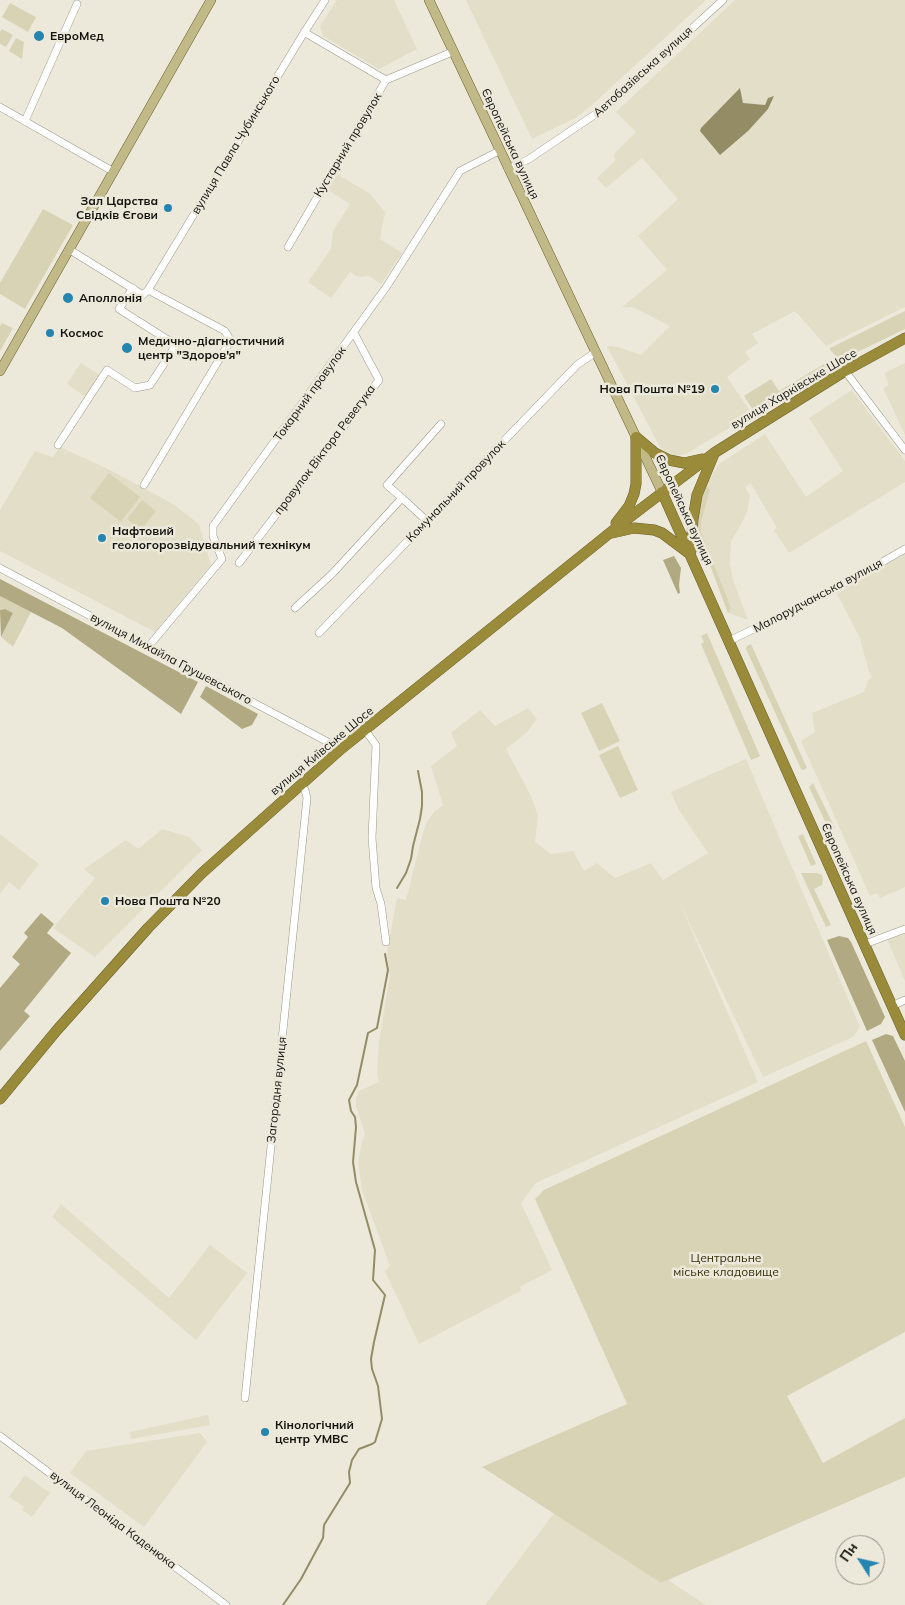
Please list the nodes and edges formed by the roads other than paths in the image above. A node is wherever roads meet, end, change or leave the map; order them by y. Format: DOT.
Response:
graph roads {
  1 [pos="210,0"];
  2 [pos="325,0"];
  3 [pos="428,0"];
  4 [pos="723,0"];
  5 [pos="77,4"];
  6 [pos="304,32"];
  7 [pos="452,52"];
  8 [pos="386,80"];
  9 [pos="0,107"];
  10 [pos="25,121"];
  11 [pos="499,151"];
  12 [pos="508,169"];
  13 [pos="114,172"];
  14 [pos="288,247"];
  15 [pos="70,250"];
  16 [pos="133,288"];
  17 [pos="148,290"];
  18 [pos="354,333"];
  19 [pos="905,338"];
  20 [pos="596,352"];
  21 [pos="0,371"];
  22 [pos="845,371"];
  23 [pos="440,424"];
  24 [pos="636,437"];
  25 [pos="58,445"];
  26 [pos="905,450"];
  27 [pos="714,453"];
  28 [pos="699,464"];
  29 [pos="144,485"];
  30 [pos="662,492"];
  31 [pos="402,498"];
  32 [pos="427,522"];
  33 [pos="609,533"];
  34 [pos="905,548"];
  35 [pos="690,555"];
  36 [pos="239,563"];
  37 [pos="0,568"];
  38 [pos="296,608"];
  39 [pos="319,633"];
  40 [pos="729,641"];
  41 [pos="148,647"];
  42 [pos="365,730"];
  43 [pos="341,749"];
  44 [pos="300,785"];
  45 [pos="905,929"];
  46 [pos="386,942"];
  47 [pos="865,944"];
  48 [pos="905,1000"];
  49 [pos="892,1006"];
  50 [pos="905,1035"];
  51 [pos="0,1100"];
  52 [pos="245,1398"];
  53 [pos="0,1436"];
  54 [pos="226,1605"];
  1 -- 13 [label="main road"];
  2 -- 6 [label="street, вулиця Павла Чубинського"];
  3 -- 7 [label="main road, Європейська вулиця"];
  4 -- 12 [label="street, Автобазівська вулиця"];
  5 -- 10 [label="street"];
  6 -- 8 [label="street"];
  6 -- 17 [label="street, вулиця Павла Чубинського"];
  7 -- 8 [label="street, Кустарний провулок"];
  7 -- 11 [label="main road, Європейська вулиця"];
  8 -- 14 [label="street, Кустарний провулок"];
  9 -- 10 [label="street"];
  10 -- 13 [label="street"];
  11 -- 12 [label="main road, Європейська вулиця"];
  11 -- 18 [label="street, Токарний провулок"];
  12 -- 20 [label="main road, Європейська вулиця"];
  13 -- 15 [label="main road"];
  15 -- 16 [label="street"];
  15 -- 21 [label="main road"];
  16 -- 17 [label="street"];
  16 -- 25 [label="street"];
  17 -- 29 [label="street"];
  18 -- 36 [label="street, провулок Віктора Ревегука"];
  18 -- 41 [label="street, Токарний провулок"];
  19 -- 22 [label="highway, вулиця Харківське Шосе"];
  20 -- 24 [label="main road, Європейська вулиця"];
  20 -- 32 [label="street, Комунальний провулок"];
  22 -- 26 [label="street"];
  22 -- 27 [label="highway, вулиця Харківське Шосе"];
  23 -- 31 [label="street"];
  24 -- 27 [label="highway"];
  24 -- 30 [label="main road, Європейська вулиця"];
  24 -- 33 [label="highway"];
  27 -- 28 [label="highway, вулиця Харківське Шосе"];
  27 -- 35 [label="highway"];
  28 -- 30 [label="highway, вулиця Київське Шосе"];
  30 -- 33 [label="highway, вулиця Київське Шосе"];
  30 -- 35 [label="highway, Європейська вулиця"];
  31 -- 32 [label="street"];
  31 -- 38 [label="street"];
  32 -- 39 [label="street, Комунальний провулок"];
  33 -- 35 [label="highway"];
  33 -- 42 [label="highway, вулиця Київське Шосе"];
  34 -- 40 [label="street, Малорудчанська вулиця"];
  35 -- 40 [label="highway, Європейська вулиця"];
  37 -- 41 [label="street, вулиця Михайла Грушевського"];
  40 -- 47 [label="highway, Європейська вулиця"];
  41 -- 43 [label="street, вулиця Михайла Грушевського"];
  42 -- 43 [label="highway, вулиця Київське Шосе"];
  42 -- 46 [label="street"];
  43 -- 44 [label="highway, вулиця Київське Шосе"];
  44 -- 51 [label="highway, вулиця Київське Шосе"];
  44 -- 52 [label="street, Загородня вулиця"];
  45 -- 47 [label="street"];
  47 -- 49 [label="highway, Європейська вулиця"];
  48 -- 49 [label="street"];
  49 -- 50 [label="highway, Європейська вулиця"];
  53 -- 54 [label="street, вулиця Леоніда Каденюка"];
}
